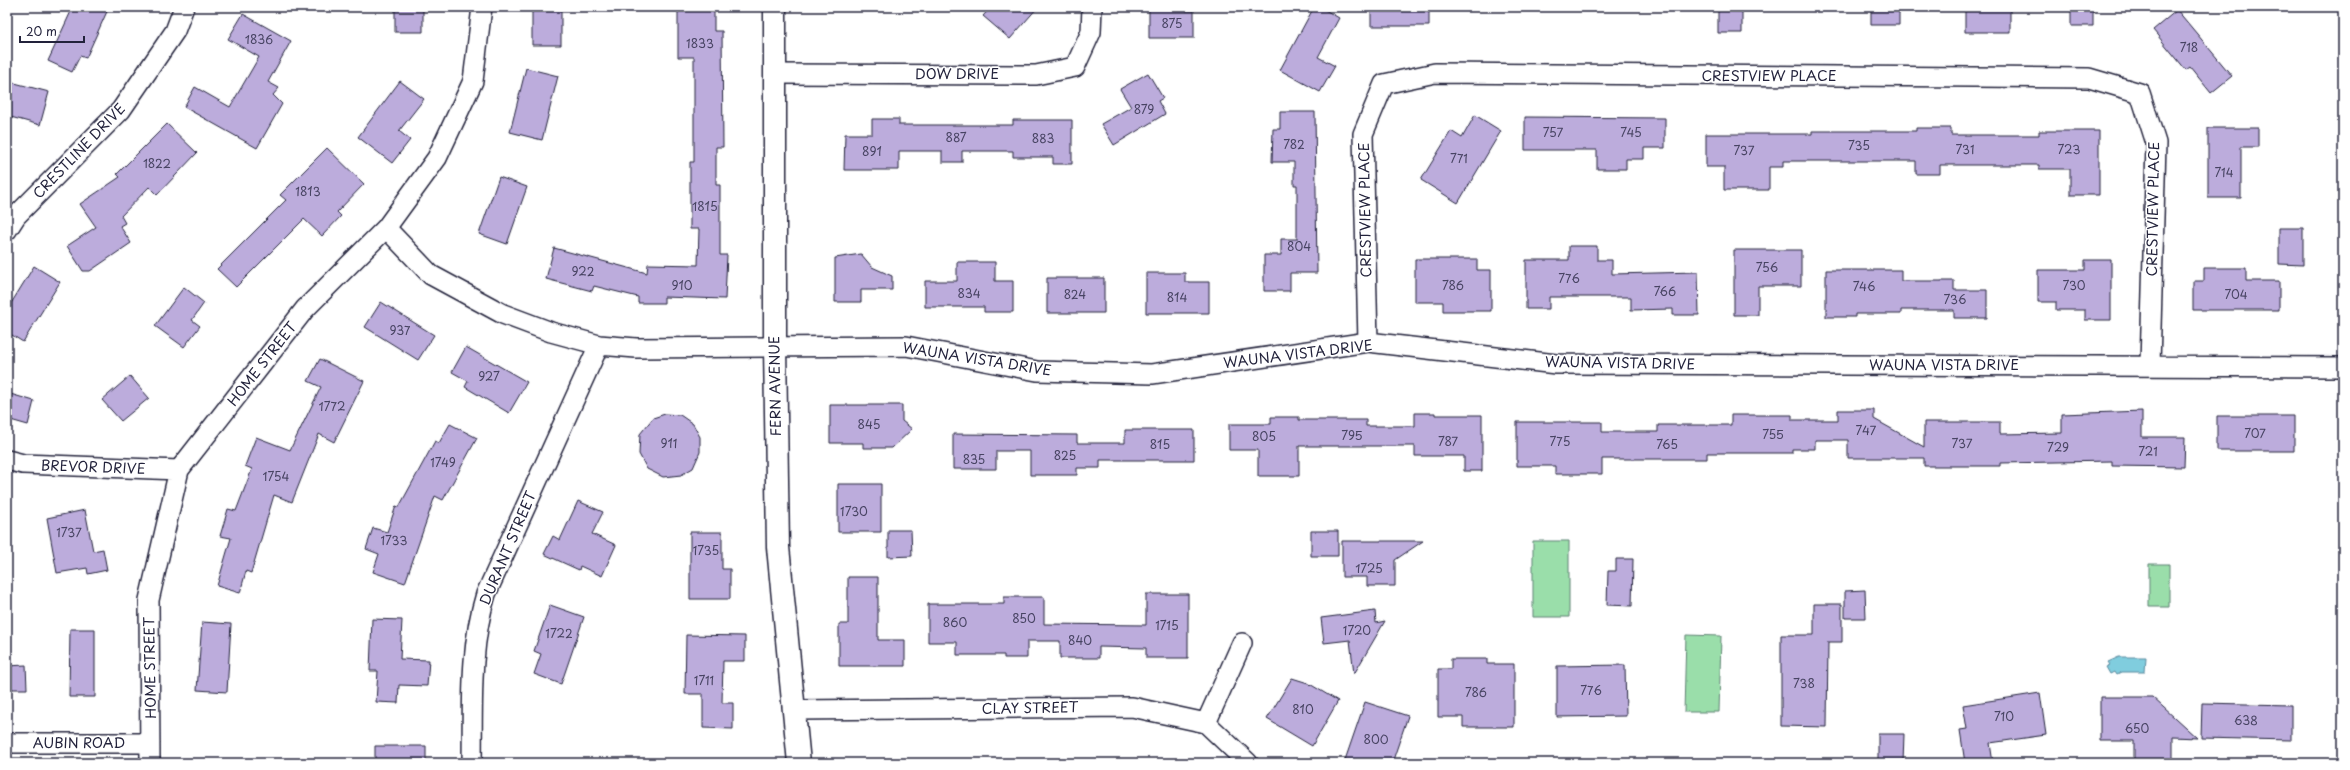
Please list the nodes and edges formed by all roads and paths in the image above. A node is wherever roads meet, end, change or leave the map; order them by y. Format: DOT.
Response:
graph roads {
  1 [pos="184,7"];
  2 [pos="482,7"];
  3 [pos="775,7"];
  4 [pos="1092,7"];
  5 [pos="774,74"];
  6 [pos="386,228"];
  7 [pos="7,230"];
  8 [pos="1368,342"];
  9 [pos="599,345"];
  10 [pos="775,346"];
  11 [pos="2150,365"];
  12 [pos="2343,367"];
  13 [pos="7,460"];
  14 [pos="179,470"];
  15 [pos="1242,643"];
  16 [pos="795,710"];
  17 [pos="1206,723"];
  18 [pos="7,743"];
  19 [pos="150,743"];
  20 [pos="150,763"];
  21 [pos="472,763"];
  22 [pos="799,763"];
  23 [pos="1248,763"];
  1 -- 7 [label="street, CRESTLINE DRIVE"];
  2 -- 6 [label="street, HOME STREET"];
  3 -- 5 [label="main road, FERN AVENUE"];
  4 -- 5 [label="street, DOW DRIVE"];
  5 -- 10 [label="main road, FERN AVENUE"];
  6 -- 9 [label="street, WAUNA VISTA DRIVE"];
  6 -- 14 [label="street, HOME STREET"];
  8 -- 10 [label="street, WAUNA VISTA DRIVE"];
  8 -- 11 [label="street, WAUNA VISTA DRIVE"];
  8 -- 11 [label="street, CRESTVIEW PLACE"];
  9 -- 10 [label="street, WAUNA VISTA DRIVE"];
  9 -- 21 [label="street, DURANT STREET"];
  10 -- 16 [label="main road, FERN AVENUE"];
  11 -- 12 [label="street, WAUNA VISTA DRIVE"];
  13 -- 14 [label="street, BREVOR DRIVE"];
  14 -- 19 [label="street, HOME STREET"];
  15 -- 17 [label="street"];
  16 -- 17 [label="street, CLAY STREET"];
  16 -- 22 [label="main road, FERN AVENUE"];
  17 -- 23 [label="street"];
  18 -- 19 [label="street, AUBIN ROAD"];
  19 -- 20 [label="street, HOME STREET"];
}
